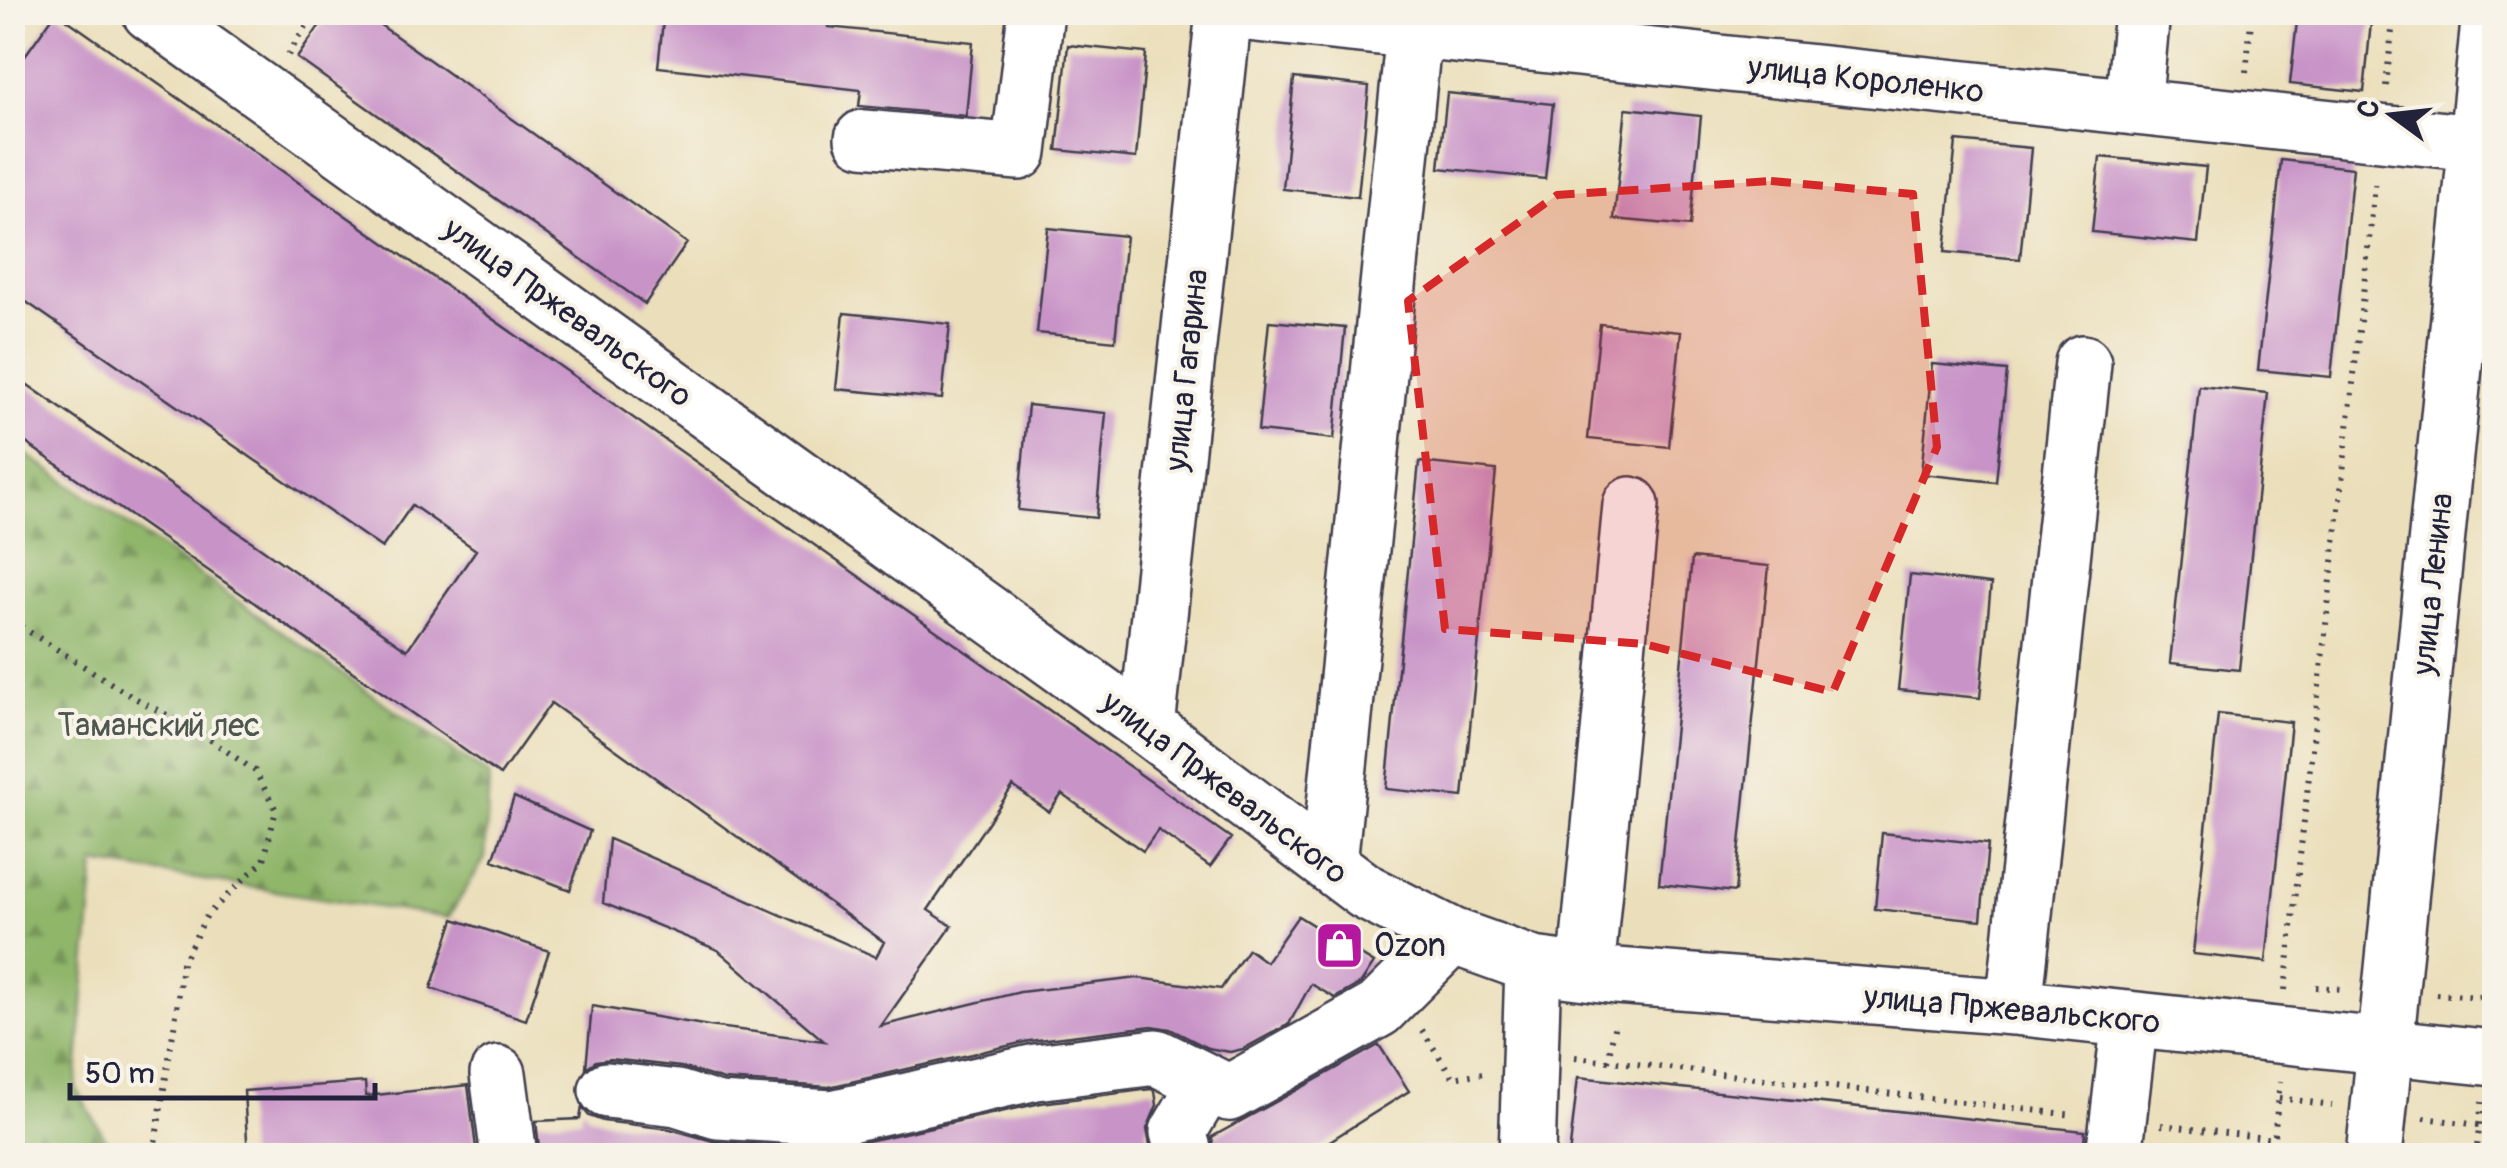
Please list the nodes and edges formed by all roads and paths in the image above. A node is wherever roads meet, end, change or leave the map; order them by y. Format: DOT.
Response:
graph roads {
  1 [pos="150,12"];
  2 [pos="1036,12"];
  3 [pos="1224,12"];
  4 [pos="1238,12"];
  5 [pos="2142,12"];
  6 [pos="2252,12"];
  7 [pos="2394,12"];
  8 [pos="2490,12"];
  9 [pos="1414,31"];
  10 [pos="2133,107"];
  11 [pos="2241,118"];
  12 [pos="2381,133"];
  13 [pos="864,138"];
  14 [pos="2486,144"];
  15 [pos="2083,363"];
  16 [pos="1631,505"];
  17 [pos="12,621"];
  18 [pos="1147,727"];
  19 [pos="1329,864"];
  20 [pos="1452,936"];
  21 [pos="1560,968"];
  22 [pos="2014,1007"];
  23 [pos="2130,1019"];
  24 [pos="2282,1034"];
  25 [pos="2384,1046"];
  26 [pos="1530,1052"];
  27 [pos="2494,1058"];
  28 [pos="498,1074"];
  29 [pos="1208,1083"];
  30 [pos="607,1090"];
  31 [pos="2116,1138"];
  32 [pos="2274,1139"];
  33 [pos="153,1156"];
  34 [pos="508,1156"];
  35 [pos="1186,1156"];
  36 [pos="1527,1156"];
  37 [pos="2272,1156"];
  38 [pos="2374,1156"];
  1 -- 18 [label="street, улица Пржевальского"];
  2 -- 13 [label="street"];
  3 -- 18 [label="street, улица Гагарина"];
  4 -- 9 [label="street, улица Короленко"];
  5 -- 10 [label="street"];
  6 -- 11 [label="path"];
  7 -- 12 [label="path"];
  8 -- 14 [label="street, улица Ленина"];
  9 -- 10 [label="street, улица Короленко"];
  9 -- 19 [label="street"];
  10 -- 11 [label="street, улица Короленко"];
  11 -- 12 [label="street, улица Короленко"];
  12 -- 14 [label="street, улица Короленко"];
  12 -- 24 [label="path"];
  14 -- 25 [label="street, улица Ленина"];
  15 -- 22 [label="street"];
  16 -- 21 [label="street"];
  17 -- 33 [label="path"];
  18 -- 19 [label="street, улица Пржевальского"];
  19 -- 20 [label="street, улица Пржевальского"];
  20 -- 21 [label="street, улица Пржевальского"];
  20 -- 29 [label="street"];
  21 -- 22 [label="street, улица Пржевальского"];
  21 -- 26 [label="street"];
  22 -- 23 [label="street, улица Пржевальского"];
  23 -- 24 [label="street, улица Пржевальского"];
  23 -- 31 [label="street"];
  24 -- 25 [label="street, улица Пржевальского"];
  24 -- 32 [label="path"];
  25 -- 27 [label="street, улица Пржевальского"];
  25 -- 38 [label="street, улица Ленина"];
  26 -- 31 [label="path"];
  26 -- 36 [label="street"];
  28 -- 34 [label="street"];
  29 -- 30 [label="street"];
  29 -- 35 [label="street"];
  31 -- 32 [label="path"];
  32 -- 37 [label="path"];
}
